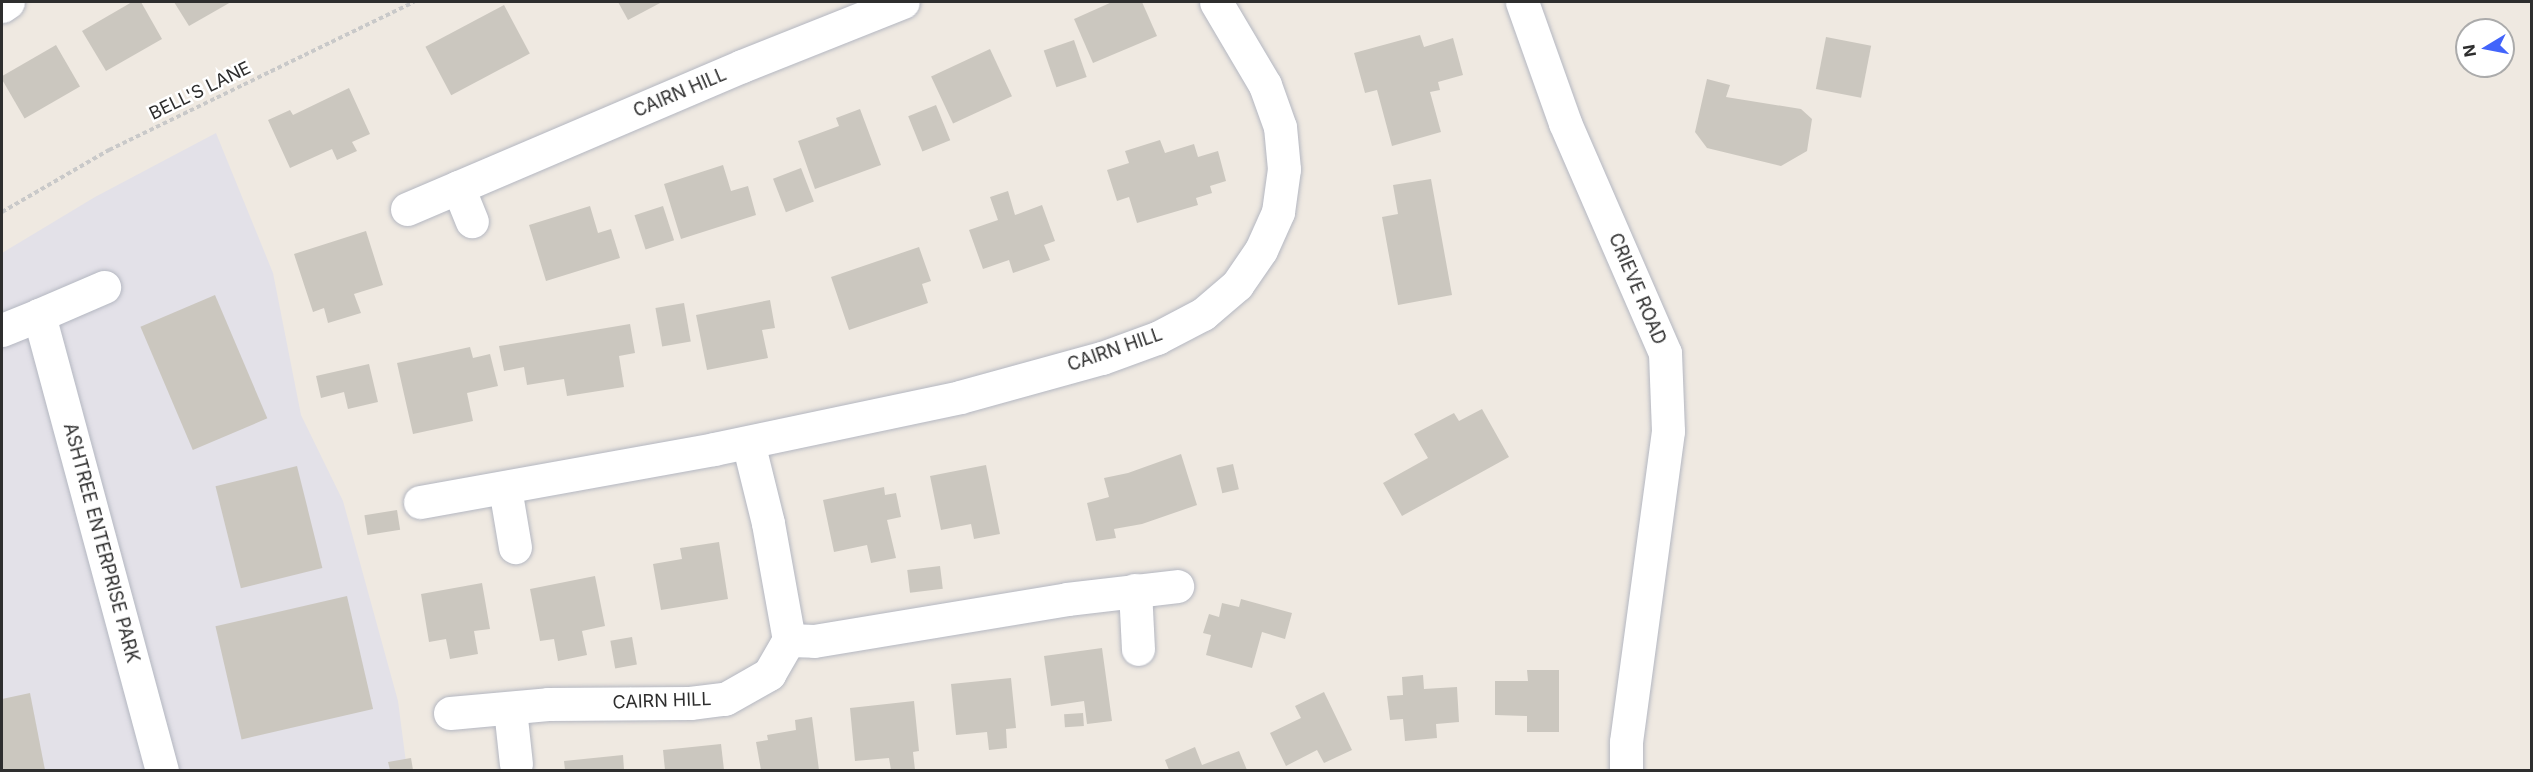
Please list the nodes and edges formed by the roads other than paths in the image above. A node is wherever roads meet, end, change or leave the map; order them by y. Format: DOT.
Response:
graph roads {
  1 [pos="8,2"];
  2 [pos="903,2"];
  3 [pos="1216,2"];
  4 [pos="1522,2"];
  5 [pos="2,6"];
  6 [pos="458,187"];
  7 [pos="407,209"];
  8 [pos="472,221"];
  9 [pos="104,287"];
  10 [pos="39,315"];
  11 [pos="2,330"];
  12 [pos="748,442"];
  13 [pos="505,488"];
  14 [pos="420,502"];
  15 [pos="515,548"];
  16 [pos="1177,586"];
  17 [pos="1135,590"];
  18 [pos="789,640"];
  19 [pos="1138,649"];
  20 [pos="510,709"];
  21 [pos="450,713"];
  22 [pos="516,764"];
  23 [pos="162,771"];
  24 [pos="1626,771"];
  1 -- 5 [label="street"];
  2 -- 6 [label="street, CAIRN HILL"];
  3 -- 12 [label="street, CAIRN HILL"];
  4 -- 24 [label="street, CRIEVE ROAD"];
  6 -- 7 [label="street, CAIRN HILL"];
  6 -- 8 [label="street"];
  9 -- 10 [label="street"];
  10 -- 11 [label="street"];
  10 -- 23 [label="street, ASHTREE ENTERPRISE PARK"];
  12 -- 13 [label="street, CAIRN HILL"];
  12 -- 18 [label="street"];
  13 -- 14 [label="street, CAIRN HILL"];
  13 -- 15 [label="street"];
  16 -- 17 [label="street"];
  17 -- 18 [label="street"];
  17 -- 19 [label="street"];
  18 -- 20 [label="street, CAIRN HILL"];
  20 -- 21 [label="street, CAIRN HILL"];
  20 -- 22 [label="street"];
}
